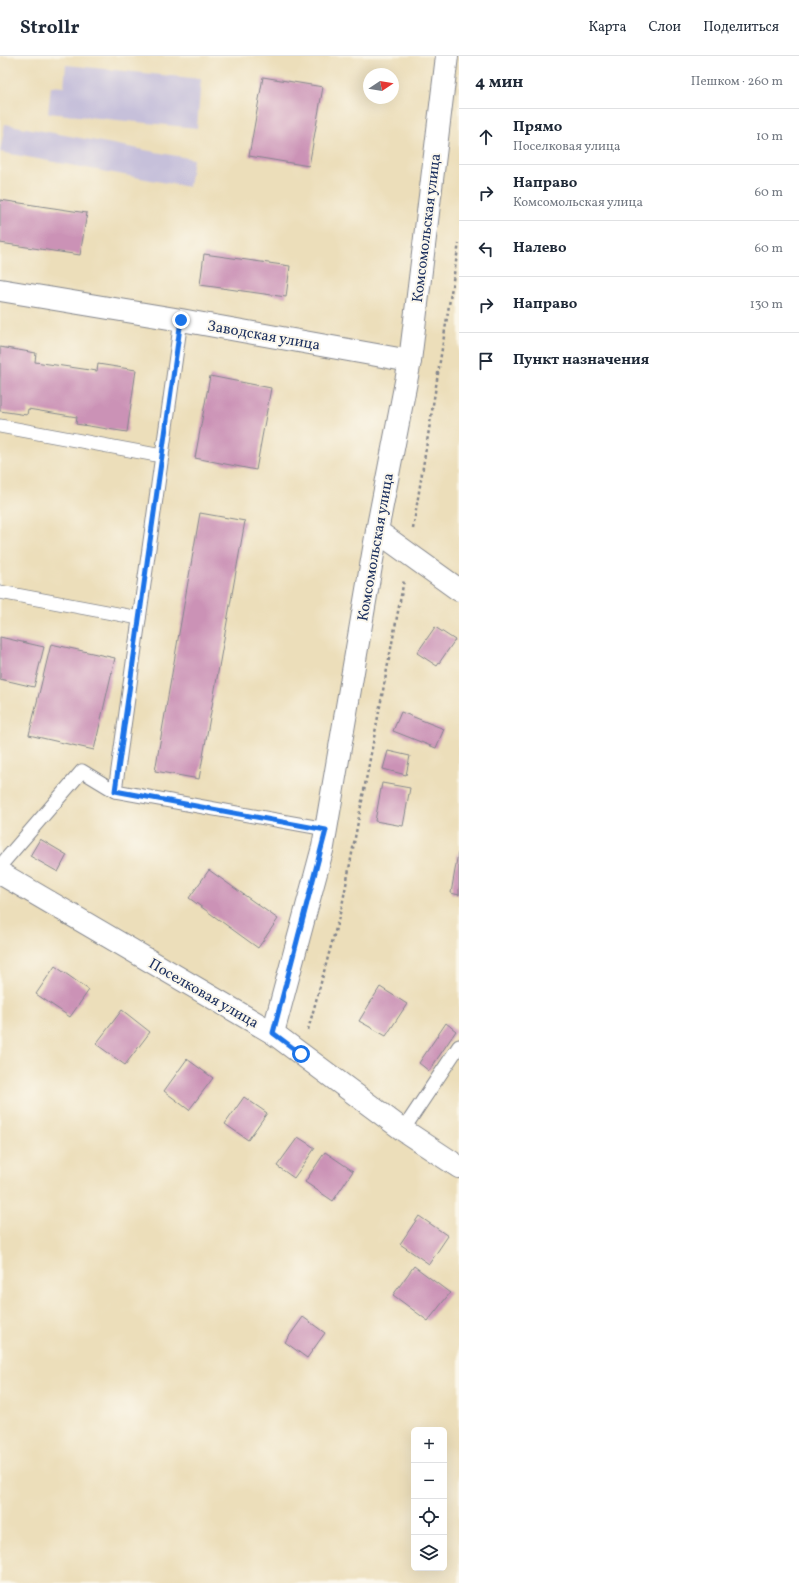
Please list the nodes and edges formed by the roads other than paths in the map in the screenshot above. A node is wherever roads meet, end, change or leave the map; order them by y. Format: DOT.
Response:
graph roads {
  1 [pos="447,56"];
  2 [pos="0,290"];
  3 [pos="181,320"];
  4 [pos="410,361"];
  5 [pos="0,426"];
  6 [pos="162,456"];
  7 [pos="377,531"];
  8 [pos="459,590"];
  9 [pos="0,592"];
  10 [pos="139,618"];
  11 [pos="115,791"];
  12 [pos="326,830"];
  13 [pos="0,866"];
  14 [pos="0,873"];
  15 [pos="273,1033"];
  16 [pos="459,1046"];
  17 [pos="403,1130"];
  18 [pos="459,1167"];
  1 -- 4 [label="street, Комсомольская улица"];
  2 -- 3 [label="street, Заводская улица"];
  3 -- 4 [label="street, Заводская улица"];
  3 -- 6 [label="lane"];
  4 -- 7 [label="street, Комсомольская улица"];
  5 -- 6 [label="lane"];
  6 -- 10 [label="lane"];
  7 -- 8 [label="street"];
  7 -- 12 [label="street, Комсомольская улица"];
  9 -- 10 [label="lane"];
  10 -- 11 [label="lane"];
  11 -- 12 [label="lane"];
  11 -- 13 [label="lane"];
  12 -- 15 [label="street, Комсомольская улица"];
  14 -- 15 [label="street, Поселковая улица"];
  15 -- 17 [label="street, Поселковая улица"];
  16 -- 17 [label="lane"];
  17 -- 18 [label="street, Поселковая улица"];
}
